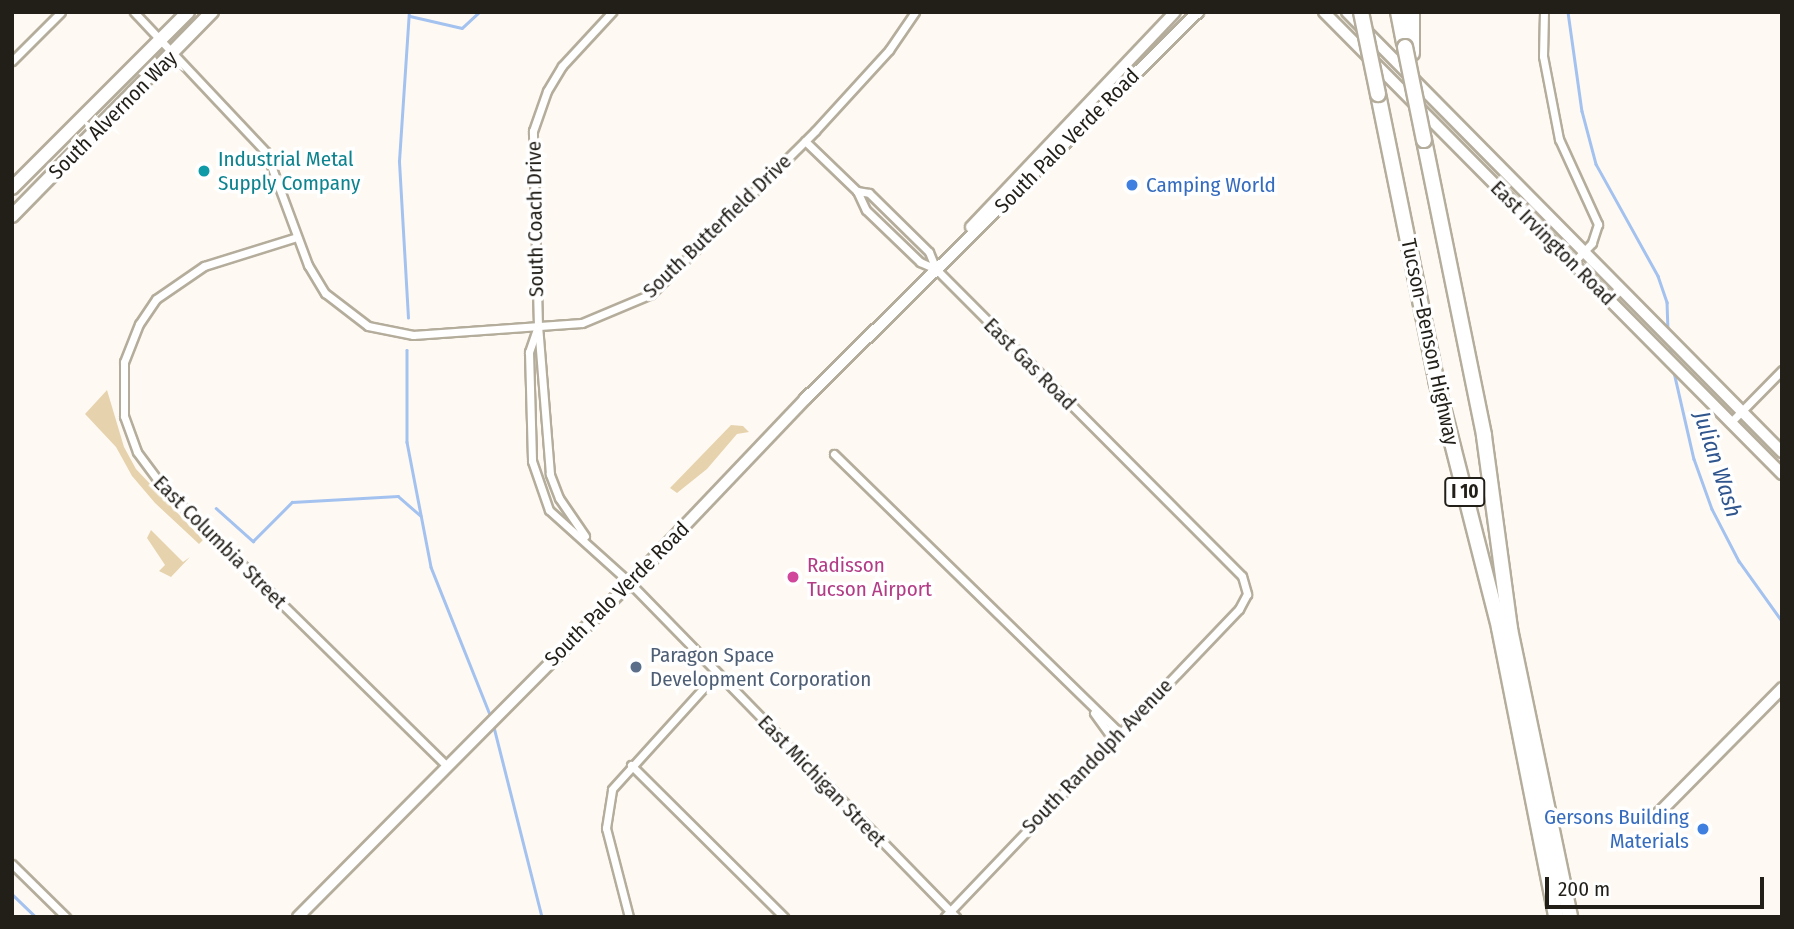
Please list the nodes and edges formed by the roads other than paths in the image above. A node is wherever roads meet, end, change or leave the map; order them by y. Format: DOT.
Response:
graph roads {
  1 [pos="61,12"];
  2 [pos="134,12"];
  3 [pos="188,12"];
  4 [pos="212,12"];
  5 [pos="612,12"];
  6 [pos="915,12"];
  7 [pos="1175,12"];
  8 [pos="1198,12"];
  9 [pos="1324,12"];
  10 [pos="1347,12"];
  11 [pos="1361,12"];
  12 [pos="1398,12"];
  13 [pos="1412,12"];
  14 [pos="1544,12"];
  15 [pos="161,39"];
  16 [pos="1409,50"];
  17 [pos="175,54"];
  18 [pos="12,61"];
  19 [pos="1082,109"];
  20 [pos="805,141"];
  21 [pos="1037,170"];
  22 [pos="12,188"];
  23 [pos="857,191"];
  24 [pos="12,216"];
  25 [pos="297,237"];
  26 [pos="1584,251"];
  27 [pos="1573,263"];
  28 [pos="936,269"];
  29 [pos="538,326"];
  30 [pos="1782,370"];
  31 [pos="1741,412"];
  32 [pos="1730,423"];
  33 [pos="1782,452"];
  34 [pos="834,454"];
  35 [pos="1782,474"];
  36 [pos="552,482"];
  37 [pos="538,485"];
  38 [pos="592,545"];
  39 [pos="630,583"];
  40 [pos="1247,594"];
  41 [pos="717,673"];
  42 [pos="1782,688"];
  43 [pos="1094,712"];
  44 [pos="1119,732"];
  45 [pos="1113,739"];
  46 [pos="446,765"];
  47 [pos="631,765"];
  48 [pos="1653,818"];
  49 [pos="12,864"];
  50 [pos="951,915"];
  51 [pos="66,917"];
  52 [pos="298,917"];
  53 [pos="629,917"];
  54 [pos="783,917"];
  55 [pos="1556,917"];
  56 [pos="1570,917"];
  1 -- 18 [label="street"];
  2 -- 15 [label="street"];
  3 -- 15 [label="main road, South Alvernon Way"];
  4 -- 17 [label="main road, South Alvernon Way"];
  5 -- 29 [label="street, South Coach Drive"];
  6 -- 20 [label="street, South Butterfield Drive"];
  7 -- 19 [label="main road, South Palo Verde Road"];
  8 -- 21 [label="main road, South Palo Verde Road"];
  9 -- 27 [label="main road, East Irvington Road"];
  10 -- 26 [label="main road, East Irvington Road"];
  11 -- 55 [label="highway, Tucson–Benson Highway / I 10, bridge"];
  12 -- 16 [label="highway, Tucson–Benson Highway / I 10"];
  13 -- 16 [label="highway"];
  14 -- 26 [label="street"];
  15 -- 17 [label="street"];
  15 -- 22 [label="main road, South Alvernon Way"];
  16 -- 56 [label="highway, Tucson–Benson Highway / I 10, bridge"];
  17 -- 24 [label="main road, South Alvernon Way"];
  17 -- 25 [label="street"];
  19 -- 21 [label="main road"];
  19 -- 28 [label="main road, South Palo Verde Road"];
  20 -- 23 [label="street, East Gas Road"];
  20 -- 29 [label="street, South Butterfield Drive"];
  21 -- 28 [label="main road, South Palo Verde Road"];
  23 -- 28 [label="street, East Gas Road"];
  23 -- 28 [label="street"];
  25 -- 29 [label="street, South Butterfield Drive"];
  25 -- 46 [label="street, East Columbia Street"];
  26 -- 27 [label="street"];
  26 -- 31 [label="main road, East Irvington Road"];
  27 -- 32 [label="main road, East Irvington Road"];
  28 -- 39 [label="main road, South Palo Verde Road"];
  28 -- 40 [label="street, East Gas Road"];
  29 -- 36 [label="street, South Coach Drive"];
  29 -- 37 [label="street, South Coach Drive"];
  30 -- 31 [label="street"];
  31 -- 32 [label="street"];
  31 -- 33 [label="main road, East Irvington Road"];
  32 -- 35 [label="main road, East Irvington Road"];
  34 -- 43 [label="street"];
  36 -- 37 [label="street"];
  36 -- 38 [label="street, South Coach Drive"];
  37 -- 38 [label="street, South Coach Drive"];
  38 -- 39 [label="street, South Coach Drive"];
  39 -- 41 [label="street, East Michigan Street"];
  39 -- 46 [label="main road, South Palo Verde Road"];
  40 -- 44 [label="street, South Randolph Avenue"];
  41 -- 47 [label="street"];
  41 -- 50 [label="street, East Michigan Street"];
  42 -- 48 [label="main road"];
  43 -- 44 [label="street"];
  43 -- 45 [label="street"];
  44 -- 45 [label="street, South Randolph Avenue"];
  45 -- 50 [label="street, South Randolph Avenue"];
  46 -- 52 [label="main road, South Palo Verde Road"];
  47 -- 53 [label="street"];
  47 -- 54 [label="street"];
  49 -- 51 [label="street"];
}
